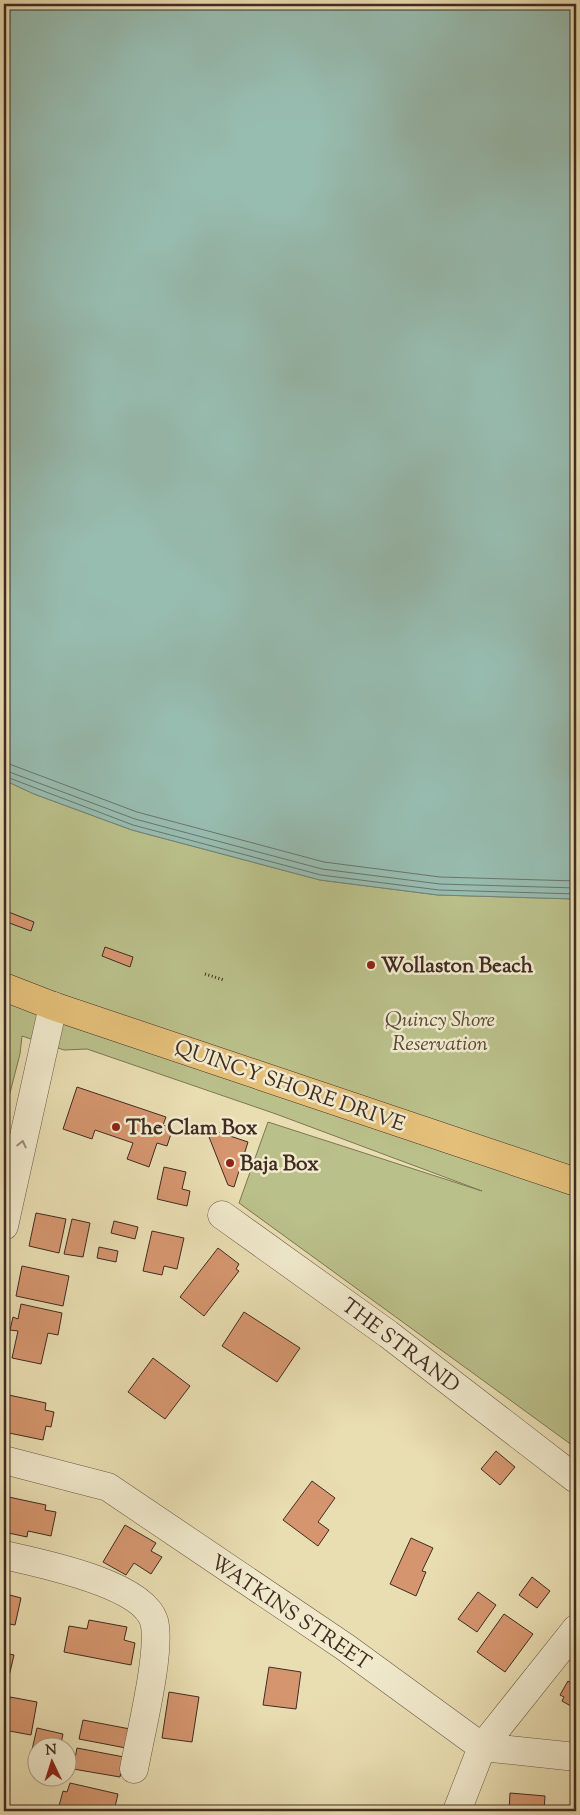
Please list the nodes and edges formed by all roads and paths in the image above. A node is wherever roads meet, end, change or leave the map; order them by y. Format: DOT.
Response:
graph roads {
  1 [pos="205,974"];
  2 [pos="224,980"];
  3 [pos="4,987"];
  4 [pos="53,1006"];
  5 [pos="576,1182"];
  6 [pos="222,1215"];
  7 [pos="4,1226"];
  8 [pos="4,1460"];
  9 [pos="576,1479"];
  10 [pos="4,1555"];
  11 [pos="576,1628"];
  12 [pos="482,1747"];
  13 [pos="576,1757"];
  14 [pos="134,1769"];
  15 [pos="457,1811"];
  1 -- 2 [label="path"];
  3 -- 4 [label="main road, QUINCY SHORE DRIVE"];
  4 -- 5 [label="main road, QUINCY SHORE DRIVE"];
  7 -- 4 [label="street, one-way"];
  6 -- 9 [label="street, THE STRAND"];
  8 -- 12 [label="street, WATKINS STREET"];
  10 -- 14 [label="street"];
  11 -- 12 [label="street"];
  12 -- 13 [label="street"];
  12 -- 15 [label="street"];
}
